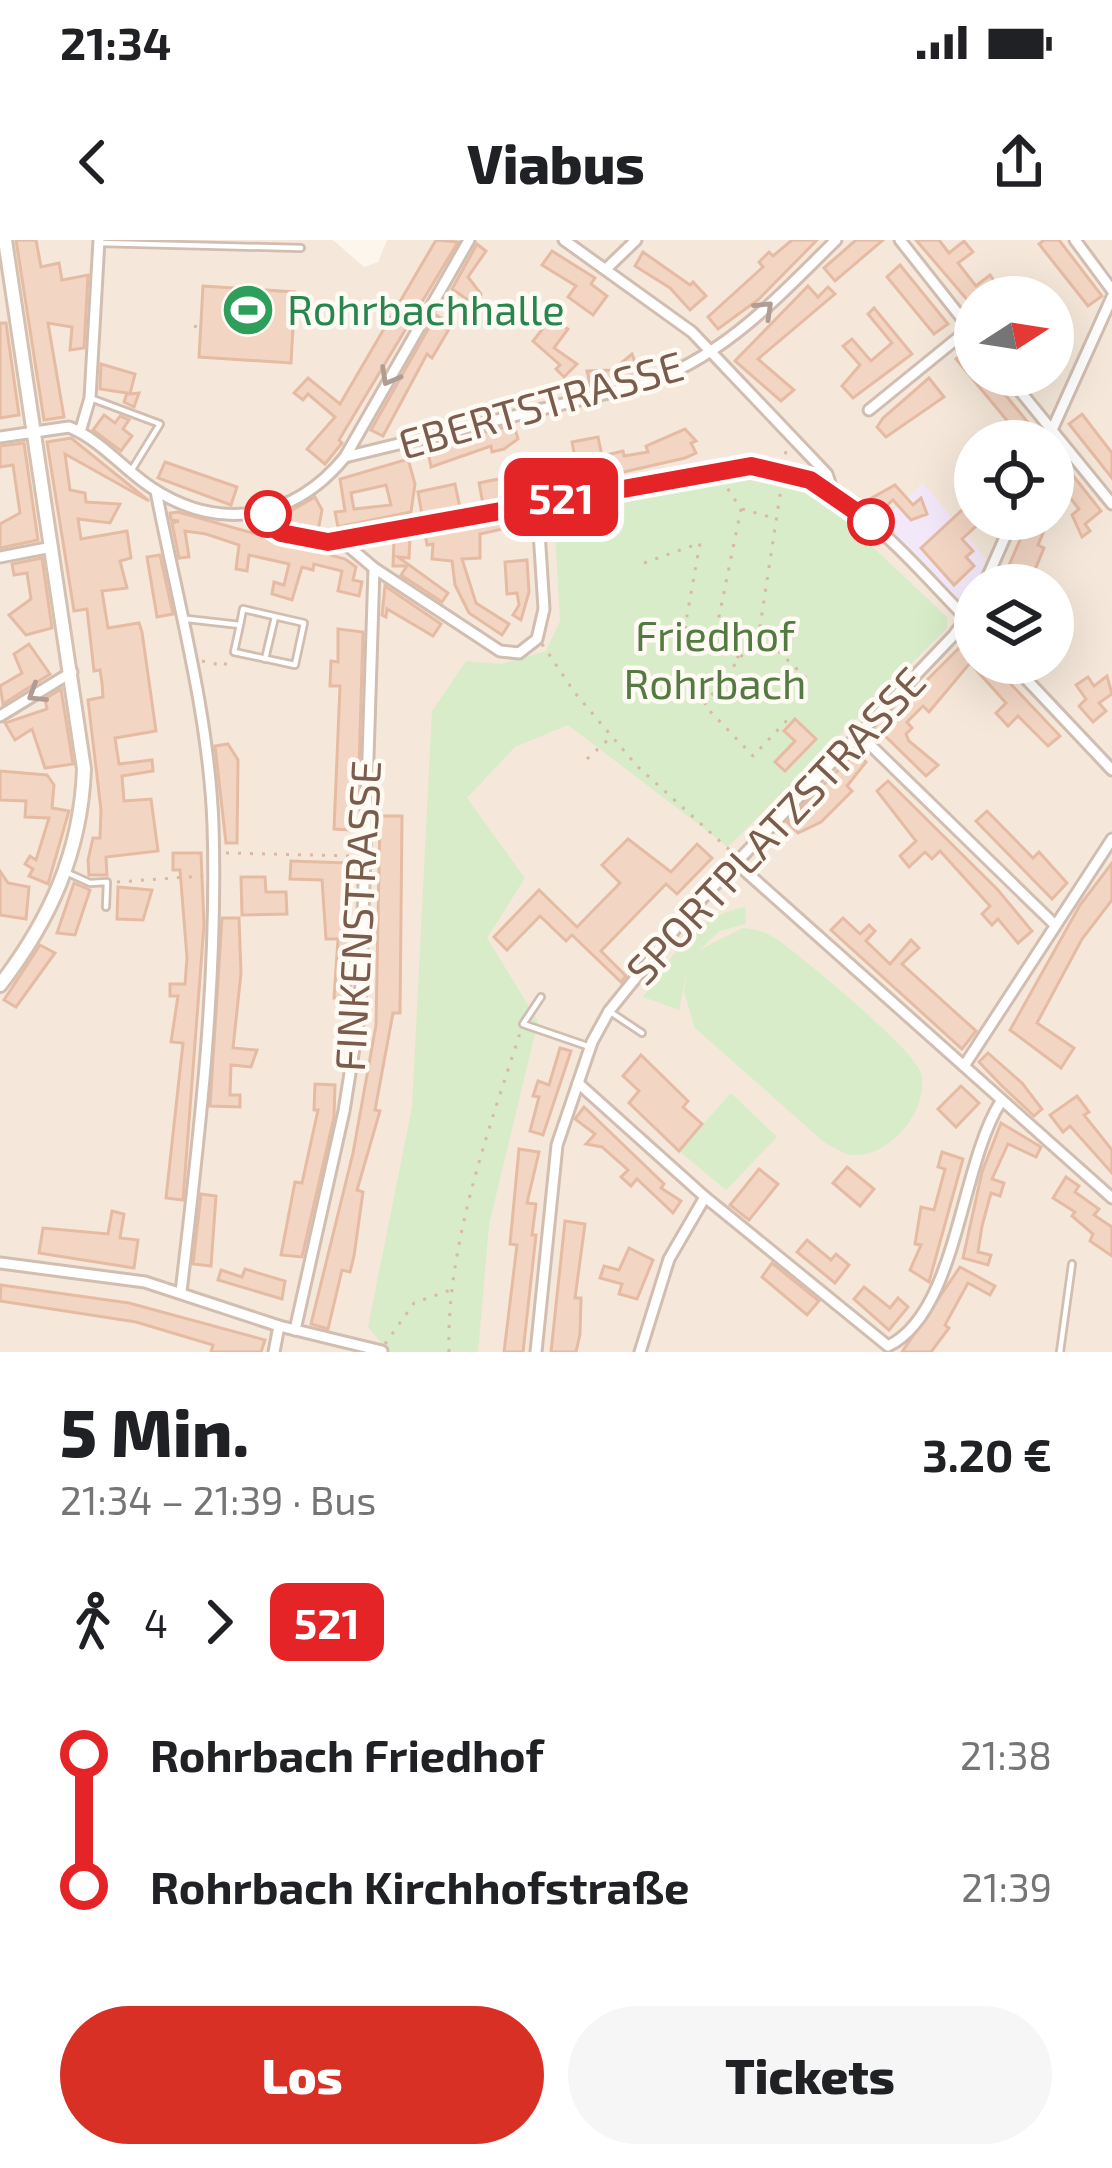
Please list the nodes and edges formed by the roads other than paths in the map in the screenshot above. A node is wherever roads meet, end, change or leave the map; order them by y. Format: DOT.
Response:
graph roads {
  1 [pos="5,240"];
  2 [pos="470,240"];
  3 [pos="564,240"];
  4 [pos="635,240"];
  5 [pos="836,240"];
  6 [pos="900,240"];
  7 [pos="1075,240"];
  8 [pos="99,242"];
  9 [pos="301,248"];
  10 [pos="606,269"];
  11 [pos="1112,293"];
  12 [pos="954,308"];
  13 [pos="954,345"];
  14 [pos="713,354"];
  15 [pos="90,398"];
  16 [pos="869,410"];
  17 [pos="1056,420"];
  18 [pos="35,430"];
  19 [pos="80,432"];
  20 [pos="0,437"];
  21 [pos="345,457"];
  22 [pos="1074,463"];
  23 [pos="131,471"];
  24 [pos="156,491"];
  25 [pos="833,492"];
  26 [pos="537,501"];
  27 [pos="1112,504"];
  28 [pos="256,517"];
  29 [pos="341,540"];
  30 [pos="52,547"];
  31 [pos="0,557"];
  32 [pos="374,568"];
  33 [pos="954,606"];
  34 [pos="275,616"];
  35 [pos="181,620"];
  36 [pos="239,625"];
  37 [pos="954,640"];
  38 [pos="265,658"];
  39 [pos="72,672"];
  40 [pos="1032,684"];
  41 [pos="0,716"];
  42 [pos="858,733"];
  43 [pos="1112,770"];
  44 [pos="1112,838"];
  45 [pos="737,860"];
  46 [pos="66,872"];
  47 [pos="106,908"];
  48 [pos="1053,923"];
  49 [pos="0,985"];
  50 [pos="541,997"];
  51 [pos="609,1012"];
  52 [pos="642,1033"];
  53 [pos="590,1047"];
  54 [pos="964,1066"];
  55 [pos="578,1083"];
  56 [pos="1000,1103"];
  57 [pos="705,1197"];
  58 [pos="1112,1198"];
  59 [pos="0,1263"];
  60 [pos="1072,1264"];
  61 [pos="181,1292"];
  62 [pos="279,1326"];
  63 [pos="296,1330"];
  64 [pos="882,1347"];
  65 [pos="382,1351"];
  66 [pos="274,1352"];
  67 [pos="536,1352"];
  68 [pos="640,1352"];
  69 [pos="1060,1352"];
  1 -- 18 [label="main road"];
  2 -- 21 [label="street, one-way"];
  3 -- 10 [label="street"];
  4 -- 10 [label="street"];
  14 -- 5 [label="street, EBERTSTRASSE, one-way"];
  6 -- 12 [label="street"];
  7 -- 11 [label="street"];
  8 -- 9 [label="lane"];
  8 -- 15 [label="street"];
  10 -- 14 [label="street"];
  11 -- 17 [label="street"];
  13 -- 16 [label="street"];
  14 -- 21 [label="street, EBERTSTRASSE"];
  14 -- 25 [label="street"];
  15 -- 19 [label="street"];
  15 -- 23 [label="lane"];
  18 -- 19 [label="street"];
  18 -- 20 [label="street"];
  18 -- 30 [label="main road"];
  19 -- 23 [label="street"];
  21 -- 28 [label="street"];
  22 -- 27 [label="street"];
  23 -- 24 [label="street"];
  24 -- 28 [label="street"];
  24 -- 35 [label="street"];
  25 -- 26 [label="street"];
  25 -- 33 [label="street"];
  26 -- 29 [label="street"];
  26 -- 32 [label="street"];
  28 -- 29 [label="street"];
  29 -- 32 [label="street"];
  30 -- 31 [label="street"];
  30 -- 39 [label="main road"];
  32 -- 63 [label="street, FINKENSTRASSE"];
  34 -- 36 [label="lane"];
  34 -- 38 [label="lane"];
  34 -- 38 [label="lane"];
  35 -- 36 [label="lane"];
  35 -- 61 [label="street"];
  36 -- 38 [label="lane"];
  37 -- 42 [label="street, SPORTPLATZSTRASSE"];
  39 -- 41 [label="street, one-way"];
  39 -- 46 [label="main road"];
  40 -- 43 [label="street"];
  42 -- 45 [label="street, SPORTPLATZSTRASSE"];
  42 -- 48 [label="street"];
  44 -- 48 [label="street"];
  45 -- 51 [label="street, SPORTPLATZSTRASSE"];
  45 -- 54 [label="street"];
  46 -- 47 [label="lane"];
  46 -- 49 [label="main road"];
  48 -- 54 [label="street"];
  50 -- 53 [label="lane"];
  51 -- 52 [label="lane"];
  51 -- 53 [label="street, SPORTPLATZSTRASSE"];
  53 -- 55 [label="street, SPORTPLATZSTRASSE"];
  54 -- 56 [label="street"];
  55 -- 57 [label="street"];
  55 -- 67 [label="street, SPORTPLATZSTRASSE"];
  56 -- 58 [label="street"];
  56 -- 64 [label="street"];
  57 -- 64 [label="street"];
  57 -- 68 [label="street"];
  59 -- 61 [label="street"];
  60 -- 69 [label="lane"];
  61 -- 62 [label="street"];
  62 -- 63 [label="street"];
  62 -- 66 [label="street"];
  63 -- 65 [label="street"];
}
